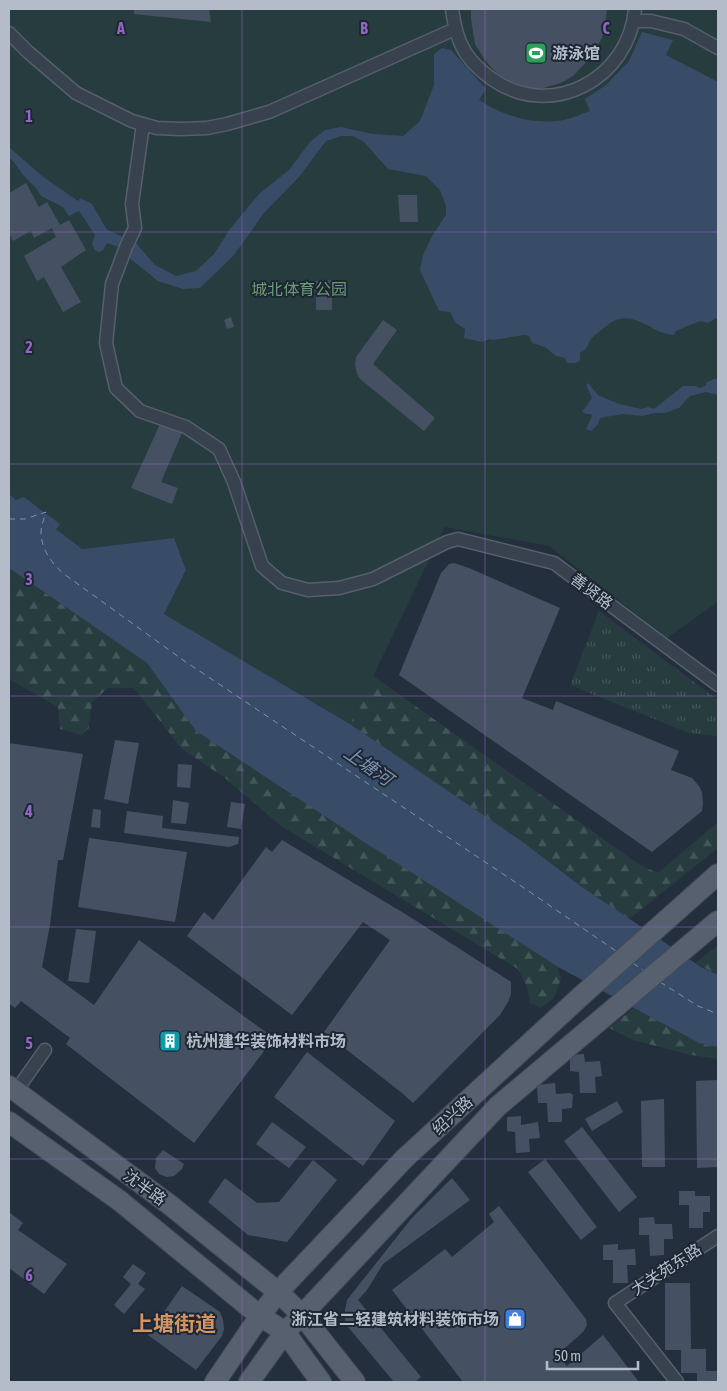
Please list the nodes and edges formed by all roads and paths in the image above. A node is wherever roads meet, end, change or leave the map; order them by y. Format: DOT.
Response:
graph roads {
  1 [pos="452,9"];
  2 [pos="634,15"];
  3 [pos="455,29"];
  4 [pos="9,33"];
  5 [pos="718,48"];
  6 [pos="143,124"];
  7 [pos="718,686"];
  8 [pos="718,874"];
  9 [pos="718,921"];
  10 [pos="45,1050"];
  11 [pos="13,1088"];
  12 [pos="9,1122"];
  13 [pos="718,1236"];
  14 [pos="278,1292"];
  15 [pos="302,1315"];
  16 [pos="260,1316"];
  17 [pos="285,1332"];
  18 [pos="215,1382"];
  19 [pos="249,1382"];
  20 [pos="321,1382"];
  21 [pos="355,1382"];
  22 [pos="677,1382"];
  1 -- 3 [label="street"];
  2 -- 3 [label="street"];
  2 -- 5 [label="street"];
  3 -- 6 [label="street"];
  4 -- 6 [label="street"];
  6 -- 7 [label="street, 善贤路"];
  8 -- 14 [label="main road, 绍兴路"];
  9 -- 15 [label="main road, 绍兴路"];
  10 -- 11 [label="street"];
  11 -- 14 [label="main road, 沈半路"];
  12 -- 16 [label="main road, 沈半路"];
  13 -- 22 [label="street, 大关苑东路"];
  14 -- 15 [label="main road, 沈半路"];
  14 -- 16 [label="main road, 绍兴路"];
  15 -- 17 [label="main road, 绍兴路"];
  15 -- 21 [label="main road, 沈半路"];
  16 -- 17 [label="main road, 沈半路"];
  16 -- 18 [label="main road, 绍兴路"];
  17 -- 19 [label="main road, 绍兴路"];
  17 -- 20 [label="main road"];
}
